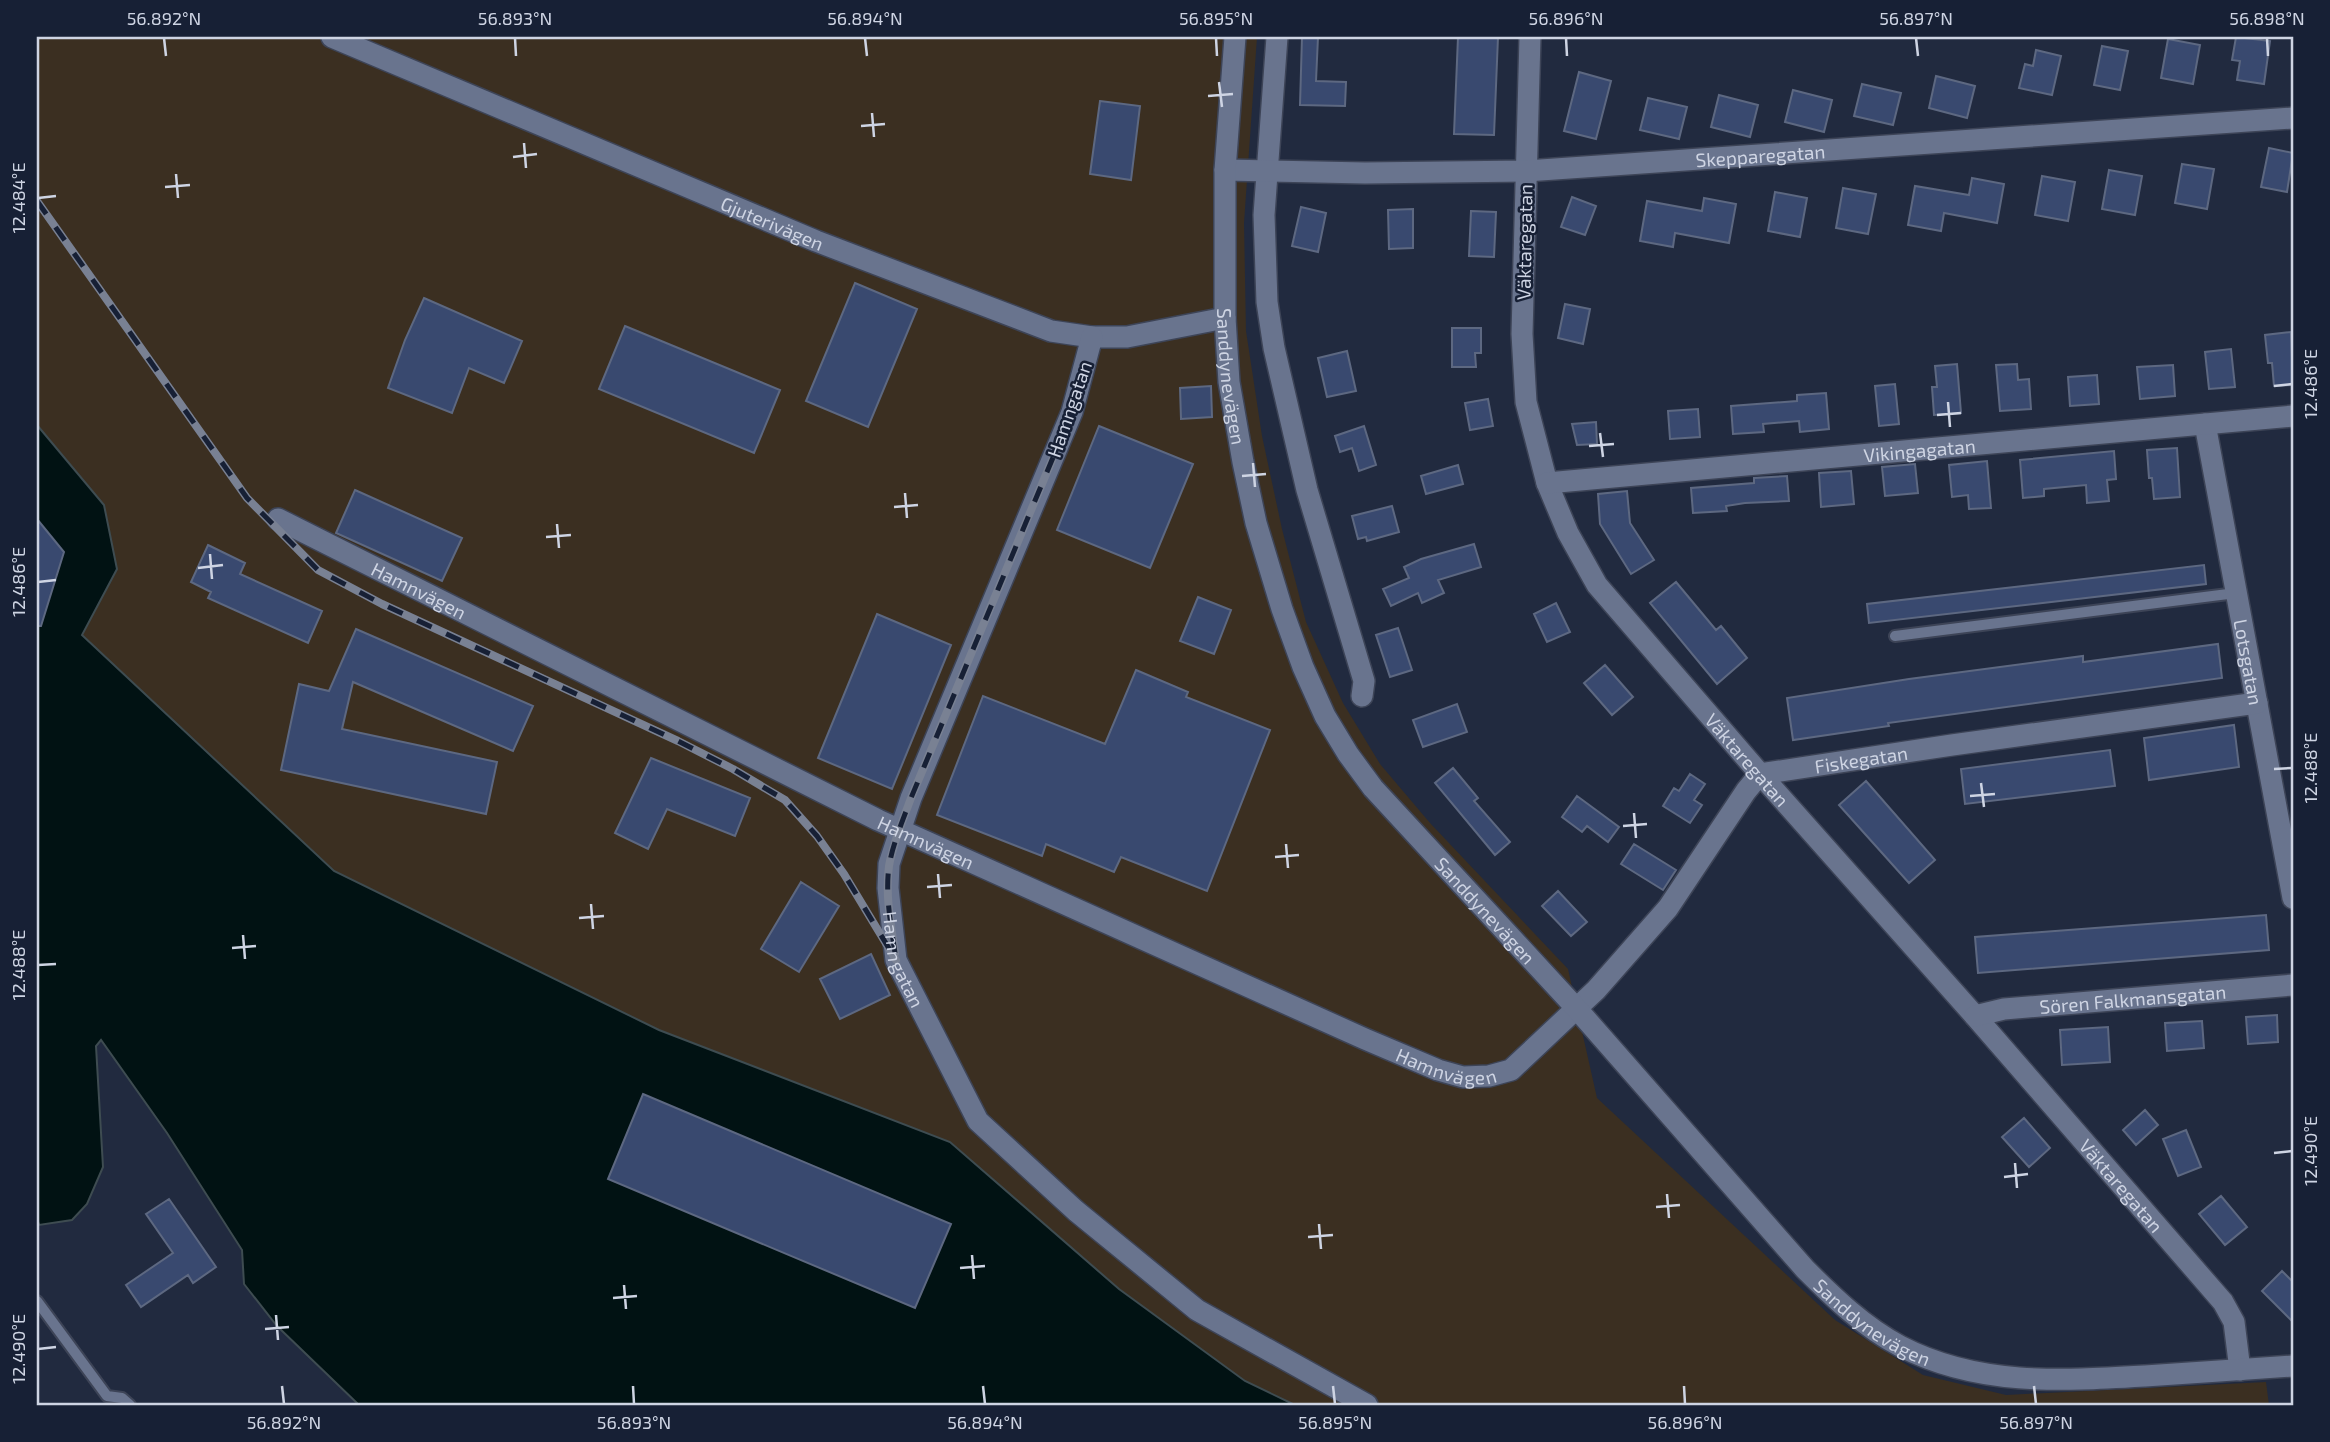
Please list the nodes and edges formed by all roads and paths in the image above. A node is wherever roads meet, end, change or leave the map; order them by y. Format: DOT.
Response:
graph roads {
  1 [pos="332,37"];
  2 [pos="1235,37"];
  3 [pos="1277,37"];
  4 [pos="1530,37"];
  5 [pos="2293,118"];
  6 [pos="1225,170"];
  7 [pos="1269,170"];
  8 [pos="1526,172"];
  9 [pos="1225,318"];
  10 [pos="1093,337"];
  11 [pos="2293,416"];
  12 [pos="2205,424"];
  13 [pos="1547,482"];
  14 [pos="278,519"];
  15 [pos="2236,593"];
  16 [pos="1895,636"];
  17 [pos="1362,696"];
  18 [pos="2257,703"];
  19 [pos="1760,774"];
  20 [pos="900,830"];
  21 [pos="2293,898"];
  22 [pos="2293,985"];
  23 [pos="1577,1009"];
  24 [pos="1975,1016"];
  25 [pos="37,1301"];
  26 [pos="2293,1366"];
  27 [pos="2239,1370"];
  28 [pos="104,1400"];
  29 [pos="130,1405"];
  30 [pos="1367,1405"];
  1 -- 10 [label="street, Gjuterivägen"];
  2 -- 6 [label="street, Sanddynevägen"];
  3 -- 7 [label="street"];
  4 -- 8 [label="street, Väktaregatan"];
  5 -- 8 [label="street, Skepparegatan"];
  6 -- 7 [label="street, Skepparegatan"];
  6 -- 9 [label="street, Sanddynevägen"];
  7 -- 8 [label="street, Skepparegatan"];
  7 -- 17 [label="street"];
  8 -- 13 [label="street, Väktaregatan"];
  9 -- 10 [label="street, Gjuterivägen"];
  9 -- 23 [label="street, Sanddynevägen"];
  10 -- 20 [label="street, Hamngatan"];
  11 -- 12 [label="street, Vikingagatan"];
  12 -- 13 [label="street, Vikingagatan"];
  12 -- 15 [label="street, Lotsgatan"];
  13 -- 19 [label="street, Väktaregatan"];
  14 -- 20 [label="street, Hamnvägen"];
  15 -- 16 [label="lane"];
  15 -- 18 [label="street, Lotsgatan"];
  18 -- 19 [label="street, Fiskegatan"];
  18 -- 21 [label="street, Lotsgatan"];
  19 -- 23 [label="street"];
  19 -- 24 [label="street, Väktaregatan"];
  20 -- 23 [label="street, Hamnvägen"];
  20 -- 30 [label="street, Hamngatan"];
  22 -- 24 [label="street, Sören Falkmansgatan"];
  23 -- 27 [label="street, Sanddynevägen"];
  24 -- 27 [label="street, Väktaregatan"];
  25 -- 28 [label="lane"];
  26 -- 27 [label="street, Sanddynevägen"];
  28 -- 29 [label="lane"];
}
